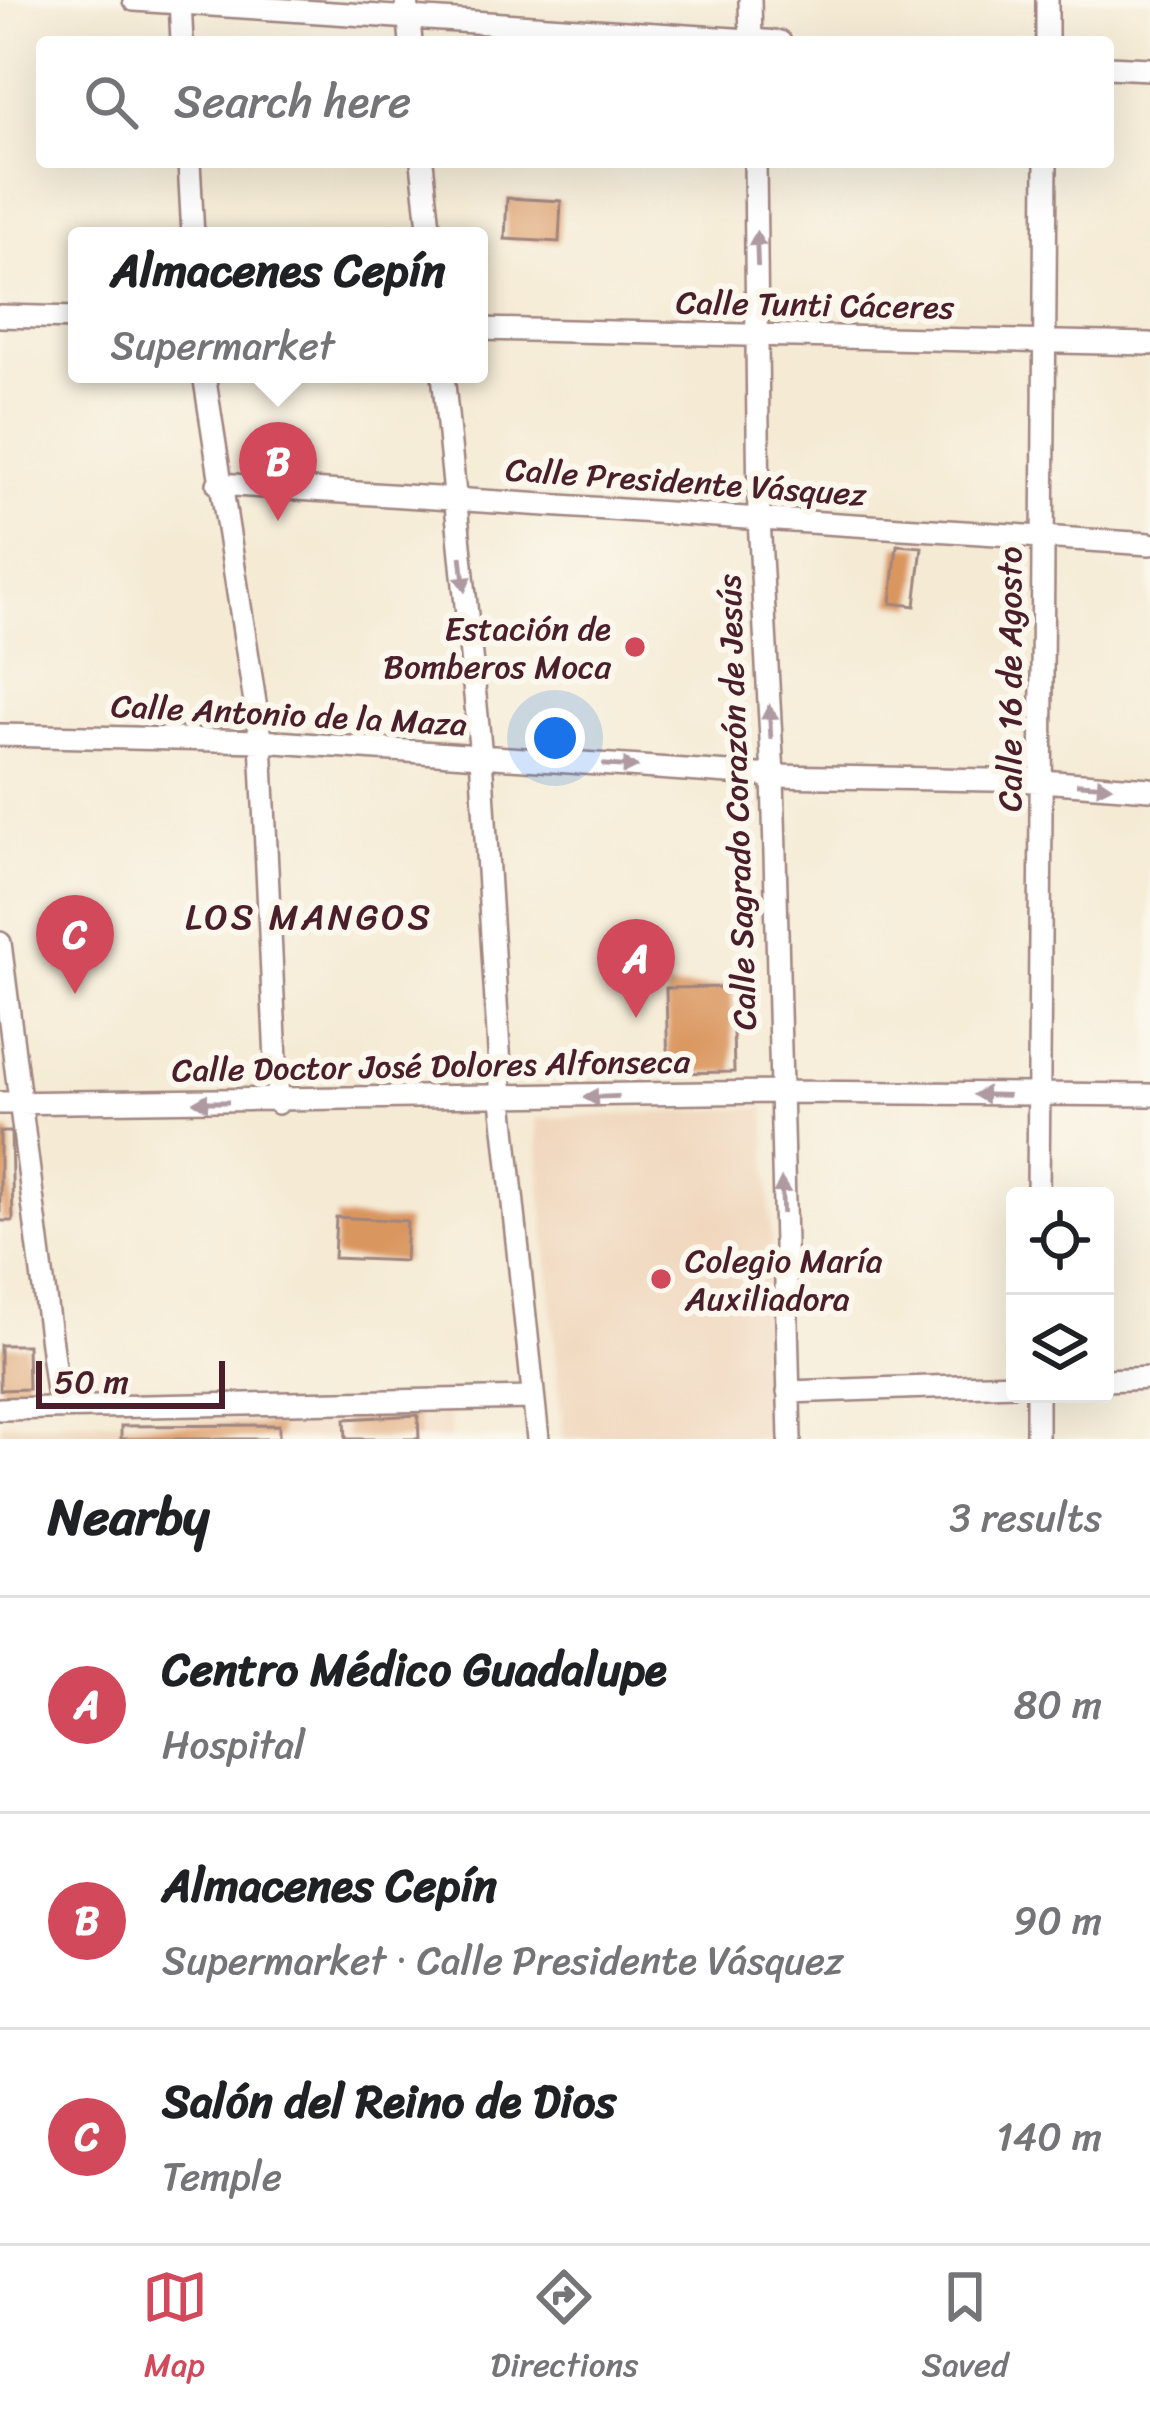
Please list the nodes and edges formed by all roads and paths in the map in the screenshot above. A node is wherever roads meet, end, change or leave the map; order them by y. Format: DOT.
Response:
graph roads {
  1 [pos="134,0"];
  2 [pos="750,0"];
  3 [pos="1047,0"];
  4 [pos="180,1"];
  5 [pos="408,8"];
  6 [pos="182,36"];
  7 [pos="699,36"];
  8 [pos="751,36"];
  9 [pos="1047,36"];
  10 [pos="1114,67"];
  11 [pos="1150,69"];
  12 [pos="189,168"];
  13 [pos="423,168"];
  14 [pos="754,168"];
  15 [pos="1046,168"];
  16 [pos="193,227"];
  17 [pos="429,227"];
  18 [pos="0,316"];
  19 [pos="68,318"];
  20 [pos="488,329"];
  21 [pos="760,335"];
  22 [pos="1045,342"];
  23 [pos="1150,344"];
  24 [pos="206,383"];
  25 [pos="444,383"];
  26 [pos="218,484"];
  27 [pos="456,500"];
  28 [pos="759,519"];
  29 [pos="1043,537"];
  30 [pos="1150,544"];
  31 [pos="0,735"];
  32 [pos="261,742"];
  33 [pos="481,756"];
  34 [pos="773,776"];
  35 [pos="1041,781"];
  36 [pos="1150,789"];
  37 [pos="0,943"];
  38 [pos="778,1092"];
  39 [pos="1150,1095"];
  40 [pos="1039,1096"];
  41 [pos="502,1100"];
  42 [pos="9,1103"];
  43 [pos="278,1103"];
  44 [pos="1038,1187"];
  45 [pos="1150,1378"];
  46 [pos="1114,1380"];
  47 [pos="1006,1384"];
  48 [pos="788,1392"];
  49 [pos="533,1398"];
  50 [pos="1037,1403"];
  51 [pos="58,1407"];
  52 [pos="0,1408"];
  53 [pos="538,1439"];
  54 [pos="790,1439"];
  55 [pos="1036,1439"];
  1 -- 4 [label="street"];
  2 -- 8 [label="street"];
  3 -- 9 [label="street"];
  4 -- 5 [label="street"];
  4 -- 6 [label="street"];
  5 -- 7 [label="street"];
  10 -- 11 [label="street"];
  12 -- 16 [label="street"];
  13 -- 17 [label="street"];
  21 -- 14 [label="street, Calle Sagrado Corazón de Jesús, one-way"];
  15 -- 22 [label="street, Calle 16 de Agosto"];
  18 -- 19 [label="street"];
  20 -- 21 [label="street, Calle Tunti Cáceres"];
  21 -- 22 [label="street, Calle Tunti Cáceres"];
  21 -- 28 [label="street, Calle Sagrado Corazón de Jesús"];
  22 -- 23 [label="street, Calle Tunti Cáceres"];
  22 -- 29 [label="street, Calle 16 de Agosto"];
  24 -- 26 [label="street"];
  25 -- 27 [label="street"];
  26 -- 27 [label="street, Calle Presidente Vásquez"];
  26 -- 32 [label="street"];
  27 -- 28 [label="street, Calle Presidente Vásquez"];
  27 -- 33 [label="street, one-way"];
  28 -- 29 [label="street, Calle Presidente Vásquez"];
  34 -- 28 [label="street, Calle Sagrado Corazón de Jesús, one-way"];
  29 -- 30 [label="street, Calle Presidente Vásquez"];
  29 -- 35 [label="street, Calle 16 de Agosto"];
  31 -- 32 [label="street, Calle Antonio de la Maza"];
  32 -- 33 [label="street, Calle Antonio de la Maza"];
  32 -- 43 [label="street"];
  33 -- 34 [label="street, Calle Antonio de la Maza, one-way"];
  33 -- 41 [label="street"];
  34 -- 35 [label="street, Calle Antonio de la Maza"];
  34 -- 38 [label="street, Calle Sagrado Corazón de Jesús"];
  35 -- 36 [label="street, Calle Antonio de la Maza, one-way"];
  35 -- 40 [label="street, Calle 16 de Agosto"];
  37 -- 42 [label="street"];
  40 -- 38 [label="street, Calle Doctor José Dolores Alfonseca, one-way"];
  38 -- 41 [label="street, Calle Doctor José Dolores Alfonseca, one-way"];
  48 -- 38 [label="street, Calle Sagrado Corazón de Jesús, one-way"];
  39 -- 40 [label="street, Calle Doctor José Dolores Alfonseca"];
  40 -- 44 [label="street, Calle 16 de Agosto"];
  41 -- 43 [label="street, Calle Doctor José Dolores Alfonseca"];
  41 -- 49 [label="street"];
  43 -- 42 [label="street, Calle Doctor José Dolores Alfonseca, one-way"];
  42 -- 51 [label="street"];
  45 -- 46 [label="street"];
  47 -- 48 [label="street"];
  48 -- 54 [label="street, Calle Sagrado Corazón de Jesús"];
  49 -- 51 [label="street"];
  49 -- 53 [label="street"];
  50 -- 55 [label="street"];
  51 -- 52 [label="street"];
}
